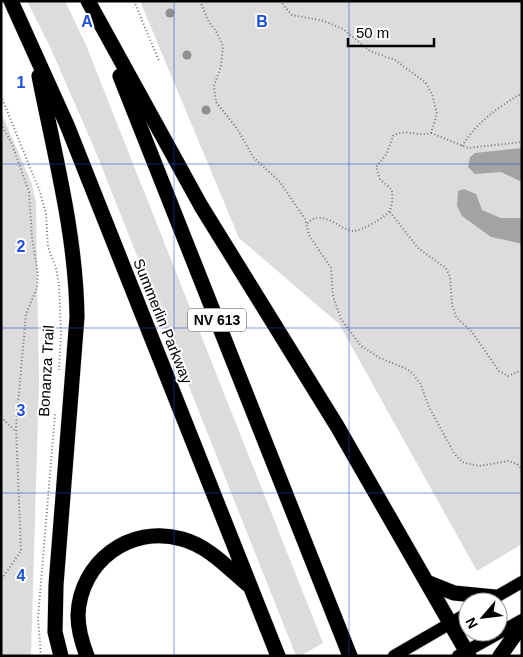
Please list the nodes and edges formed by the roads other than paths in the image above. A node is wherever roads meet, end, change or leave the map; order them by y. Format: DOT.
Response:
graph roads {
  1 [pos="11,1"];
  2 [pos="87,1"];
  3 [pos="33,48"];
  4 [pos="522,582"];
  5 [pos="429,583"];
  6 [pos="250,587"];
  7 [pos="505,592"];
  8 [pos="458,594"];
  9 [pos="458,619"];
  10 [pos="522,620"];
  11 [pos="451,623"];
  12 [pos="522,625"];
  13 [pos="465,654"];
  14 [pos="61,656"];
  15 [pos="87,656"];
  16 [pos="278,656"];
  17 [pos="350,656"];
  18 [pos="394,656"];
  19 [pos="500,656"];
  1 -- 3 [label="highway, Summerlin Parkway"];
  2 -- 5 [label="highway"];
  2 -- 17 [label="highway, NV 613"];
  3 -- 6 [label="highway, Summerlin Parkway"];
  3 -- 14 [label="highway"];
  4 -- 7 [label="main road"];
  5 -- 8 [label="highway"];
  5 -- 11 [label="highway"];
  6 -- 15 [label="highway"];
  6 -- 16 [label="highway, Summerlin Parkway"];
  9 -- 11 [label="main road"];
  10 -- 13 [label="main road"];
  11 -- 13 [label="highway"];
  11 -- 18 [label="main road"];
  12 -- 19 [label="highway"];
}
